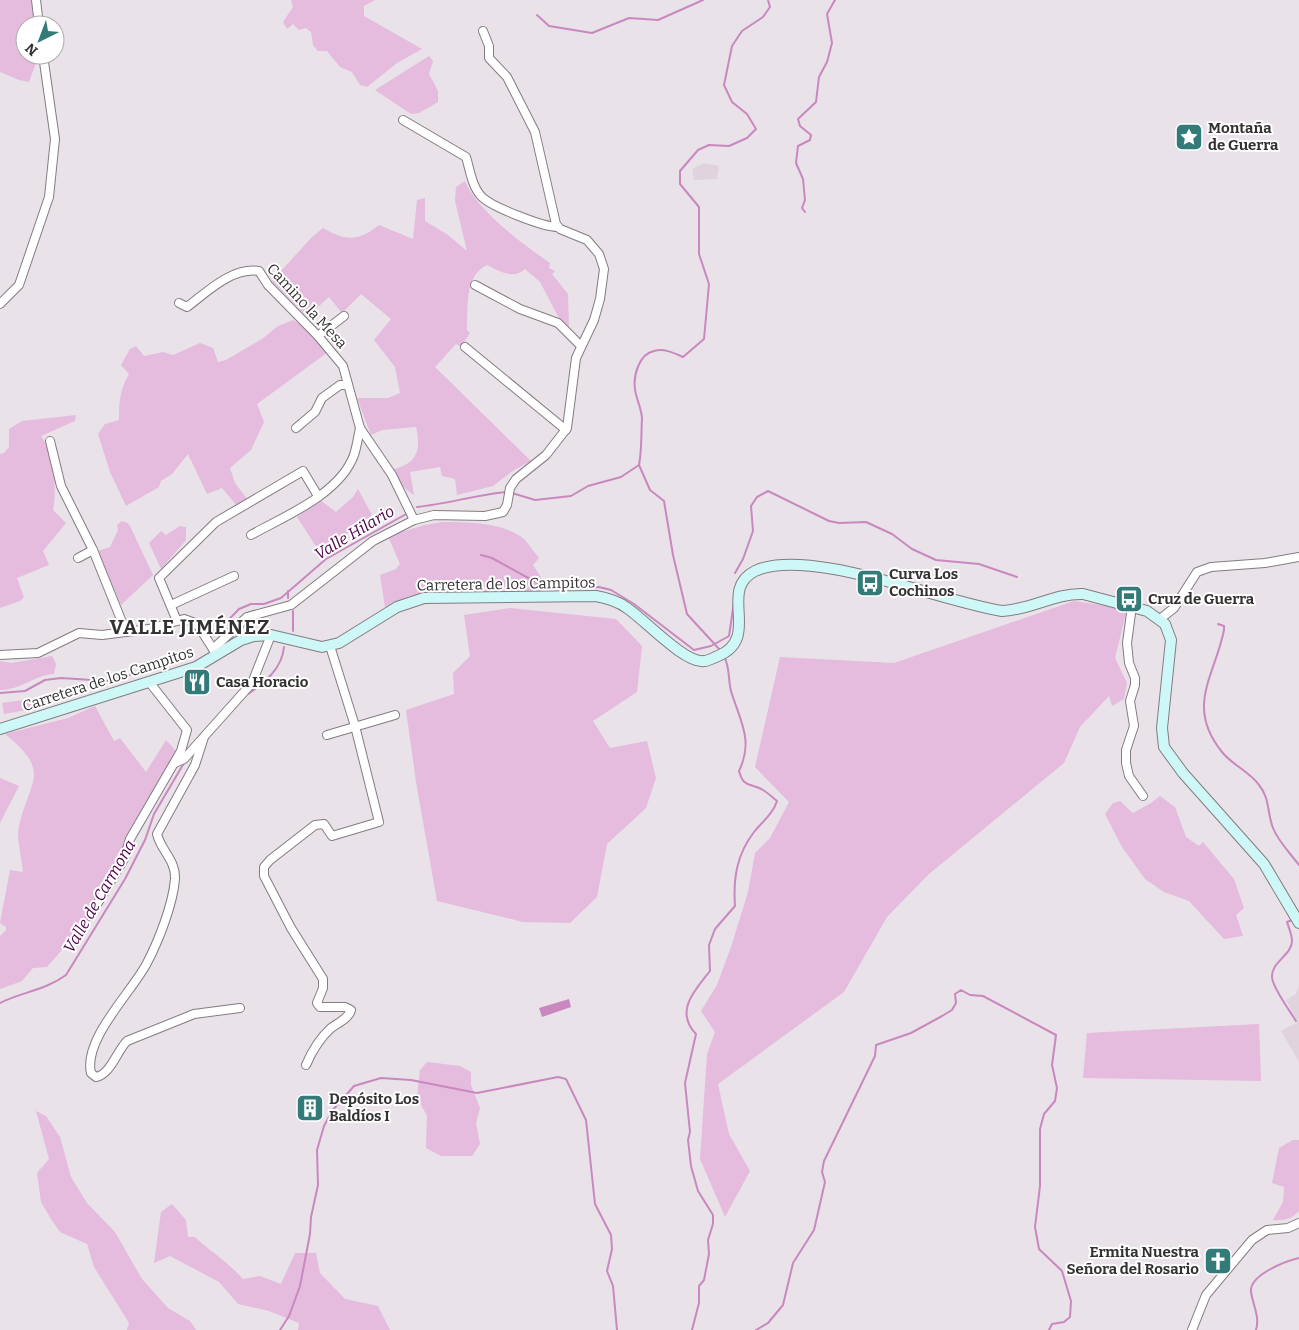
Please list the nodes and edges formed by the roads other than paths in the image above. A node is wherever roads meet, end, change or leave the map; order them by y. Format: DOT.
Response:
graph roads {
  1 [pos="36,0"];
  2 [pos="38,15"];
  3 [pos="483,32"];
  4 [pos="45,65"];
  5 [pos="403,120"];
  6 [pos="558,227"];
  7 [pos="475,285"];
  8 [pos="179,303"];
  9 [pos="0,304"];
  10 [pos="344,316"];
  11 [pos="318,336"];
  12 [pos="581,346"];
  13 [pos="466,347"];
  14 [pos="348,385"];
  15 [pos="296,428"];
  16 [pos="360,428"];
  17 [pos="566,430"];
  18 [pos="50,441"];
  19 [pos="318,496"];
  20 [pos="414,520"];
  21 [pos="251,535"];
  22 [pos="93,550"];
  23 [pos="1299,557"];
  24 [pos="78,558"];
  25 [pos="234,576"];
  26 [pos="171,605"];
  27 [pos="1132,606"];
  28 [pos="1160,619"];
  29 [pos="177,621"];
  30 [pos="126,632"];
  31 [pos="271,635"];
  32 [pos="330,646"];
  33 [pos="215,652"];
  34 [pos="0,655"];
  35 [pos="150,683"];
  36 [pos="395,715"];
  37 [pos="355,726"];
  38 [pos="0,730"];
  39 [pos="326,735"];
  40 [pos="204,737"];
  41 [pos="173,764"];
  42 [pos="1143,796"];
  43 [pos="90,916"];
  44 [pos="1298,921"];
  45 [pos="240,1008"];
  46 [pos="306,1064"];
  47 [pos="1299,1223"];
  48 [pos="1192,1330"];
  1 -- 2 [label="street"];
  3 -- 6 [label="street"];
  4 -- 9 [label="street"];
  5 -- 6 [label="street"];
  6 -- 12 [label="street"];
  7 -- 12 [label="street"];
  8 -- 11 [label="street, Camino la Mesa"];
  10 -- 11 [label="street"];
  11 -- 14 [label="street, Camino la Mesa"];
  12 -- 17 [label="street"];
  13 -- 17 [label="street"];
  14 -- 15 [label="street"];
  14 -- 16 [label="street, Camino la Mesa"];
  16 -- 19 [label="street"];
  16 -- 20 [label="street, Camino la Mesa"];
  17 -- 20 [label="street"];
  18 -- 22 [label="street"];
  19 -- 21 [label="street"];
  19 -- 26 [label="street"];
  20 -- 33 [label="street"];
  22 -- 24 [label="street"];
  22 -- 30 [label="street"];
  23 -- 28 [label="street"];
  25 -- 26 [label="street"];
  26 -- 29 [label="street"];
  27 -- 28 [label="main road, Carretera de los Campitos"];
  27 -- 32 [label="main road, Carretera de los Campitos"];
  27 -- 42 [label="street"];
  28 -- 44 [label="main road"];
  29 -- 30 [label="street"];
  29 -- 33 [label="street"];
  30 -- 34 [label="street"];
  31 -- 32 [label="main road, Carretera de los Campitos"];
  31 -- 33 [label="main road, Carretera de los Campitos"];
  31 -- 40 [label="street"];
  32 -- 37 [label="street"];
  33 -- 35 [label="main road, Carretera de los Campitos"];
  35 -- 38 [label="main road, Carretera de los Campitos"];
  35 -- 41 [label="street"];
  36 -- 37 [label="street"];
  37 -- 39 [label="street"];
  37 -- 46 [label="street"];
  40 -- 41 [label="street"];
  40 -- 45 [label="street"];
  41 -- 43 [label="street"];
  47 -- 48 [label="street"];
}
